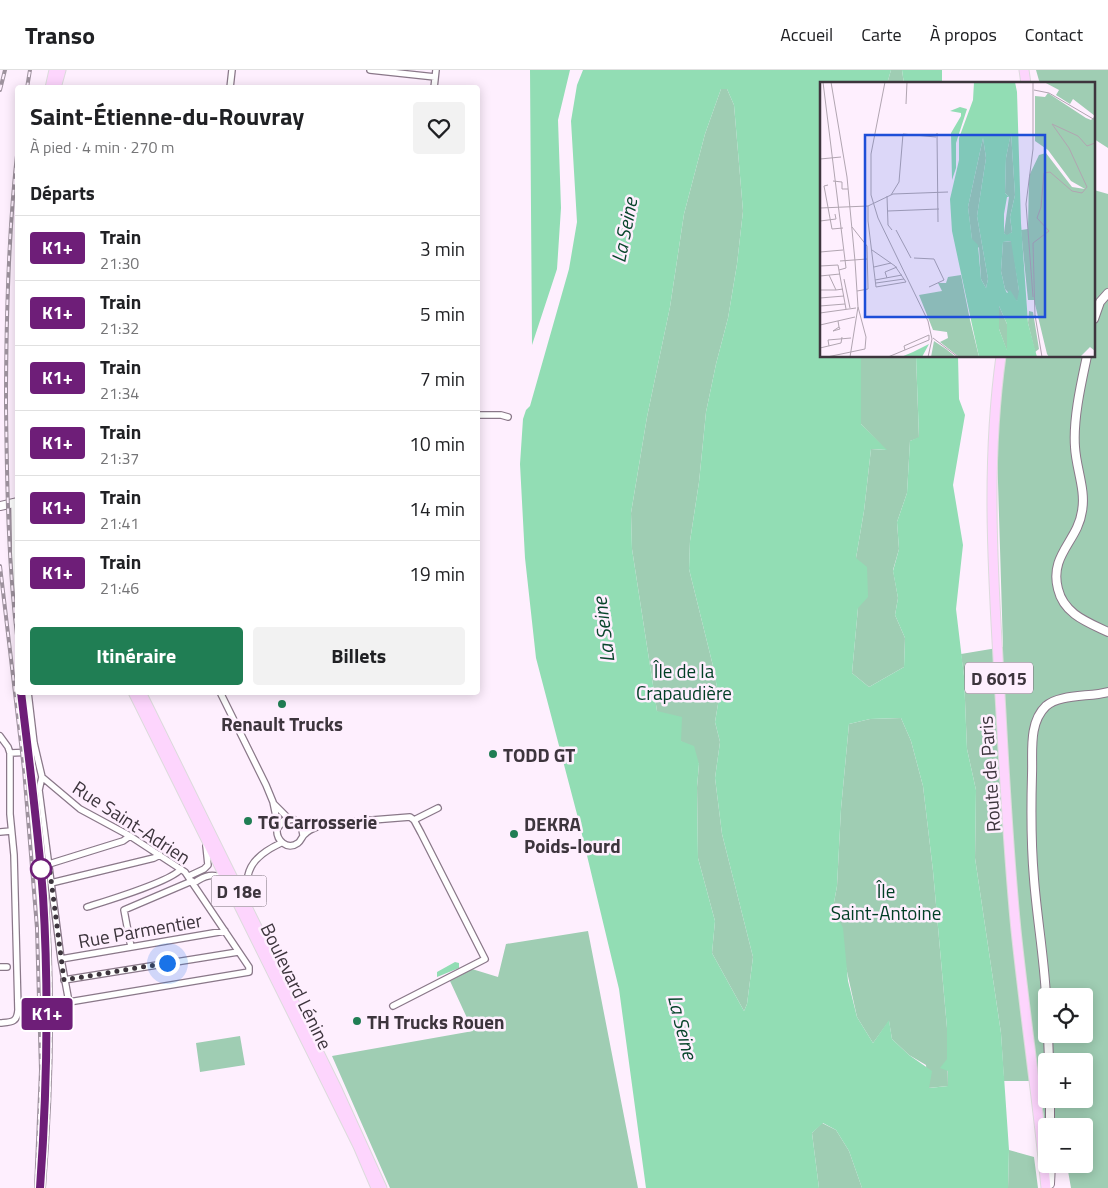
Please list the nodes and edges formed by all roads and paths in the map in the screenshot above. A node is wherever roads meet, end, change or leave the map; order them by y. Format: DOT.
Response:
graph roads {
  1 [pos="54,70"];
  2 [pos="60,70"];
  3 [pos="232,70"];
  4 [pos="370,70"];
  5 [pos="436,70"];
  6 [pos="436,77"];
  7 [pos="51,85"];
  8 [pos="57,85"];
  9 [pos="230,85"];
  10 [pos="435,85"];
  11 [pos="1108,293"];
  12 [pos="1096,313"];
  13 [pos="1002,358"];
  14 [pos="1087,358"];
  15 [pos="480,415"];
  16 [pos="508,418"];
  17 [pos="15,503"];
  18 [pos="0,506"];
  19 [pos="1108,632"];
  20 [pos="1108,692"];
  21 [pos="28,695"];
  22 [pos="134,695"];
  23 [pos="142,695"];
  24 [pos="221,695"];
  25 [pos="0,736"];
  26 [pos="36,752"];
  27 [pos="10,753"];
  28 [pos="42,777"];
  29 [pos="273,802"];
  30 [pos="438,808"];
  31 [pos="289,819"];
  32 [pos="414,820"];
  33 [pos="300,823"];
  34 [pos="322,824"];
  35 [pos="278,826"];
  36 [pos="12,831"];
  37 [pos="0,832"];
  38 [pos="303,834"];
  39 [pos="130,836"];
  40 [pos="204,837"];
  41 [pos="281,843"];
  42 [pos="160,855"];
  43 [pos="49,864"];
  44 [pos="181,869"];
  45 [pos="226,879"];
  46 [pos="192,880"];
  47 [pos="51,883"];
  48 [pos="87,907"];
  49 [pos="251,915"];
  50 [pos="225,930"];
  51 [pos="131,947"];
  52 [pos="238,952"];
  53 [pos="61,959"];
  54 [pos="64,980"];
  55 [pos="1045,988"];
  56 [pos="393,1006"];
  57 [pos="0,1023"];
  58 [pos="1051,1173"];
  59 [pos="1046,1186"];
  60 [pos="376,1188"];
  61 [pos="382,1188"];
  1 -- 7 [label="main road"];
  2 -- 8 [label="main road"];
  3 -- 9 [label="street"];
  4 -- 6 [label="street"];
  5 -- 6 [label="street"];
  6 -- 10 [label="street"];
  11 -- 12 [label="main road"];
  13 -- 59 [label="main road, Route de Paris / D 6015"];
  14 -- 19 [label="main road"];
  15 -- 16 [label="street"];
  17 -- 18 [label="main road"];
  20 -- 55 [label="main road"];
  21 -- 26 [label="street"];
  22 -- 40 [label="main road, Boulevard Lénine / D 18e"];
  23 -- 49 [label="main road, Boulevard Lénine / D 18e"];
  24 -- 29 [label="street"];
  25 -- 27 [label="street"];
  26 -- 27 [label="street"];
  26 -- 28 [label="street"];
  27 -- 36 [label="street"];
  28 -- 39 [label="street, Rue Saint-Adrien"];
  28 -- 43 [label="street"];
  29 -- 31 [label="street"];
  29 -- 35 [label="street"];
  30 -- 32 [label="street"];
  31 -- 33 [label="street"];
  31 -- 35 [label="street"];
  32 -- 34 [label="street"];
  32 -- 56 [label="street"];
  33 -- 34 [label="street"];
  33 -- 38 [label="street"];
  34 -- 38 [label="street"];
  35 -- 41 [label="street"];
  36 -- 37 [label="street"];
  36 -- 57 [label="street"];
  38 -- 41 [label="street"];
  39 -- 42 [label="street, Rue Saint-Adrien"];
  39 -- 43 [label="street"];
  40 -- 45 [label="main road, Boulevard Lénine / D 18e"];
  40 -- 46 [label="street"];
  41 -- 49 [label="street"];
  42 -- 44 [label="street, Rue Saint-Adrien"];
  42 -- 47 [label="street"];
  43 -- 47 [label="street"];
  44 -- 46 [label="street, Rue Saint-Adrien"];
  44 -- 48 [label="street"];
  45 -- 46 [label="street"];
  45 -- 60 [label="main road, Boulevard Lénine / D 18e"];
  46 -- 50 [label="street, Rue Saint-Adrien"];
  46 -- 51 [label="street"];
  47 -- 53 [label="street"];
  49 -- 61 [label="main road, Boulevard Lénine / D 18e"];
  50 -- 51 [label="street, Rue Parmentier"];
  50 -- 52 [label="street, Rue Saint-Adrien"];
  51 -- 53 [label="street, Rue Parmentier"];
  52 -- 54 [label="street"];
  52 -- 54 [label="street, Rue Saint-Adrien"];
  53 -- 54 [label="street"];
  58 -- 59 [label="main road"];
}
